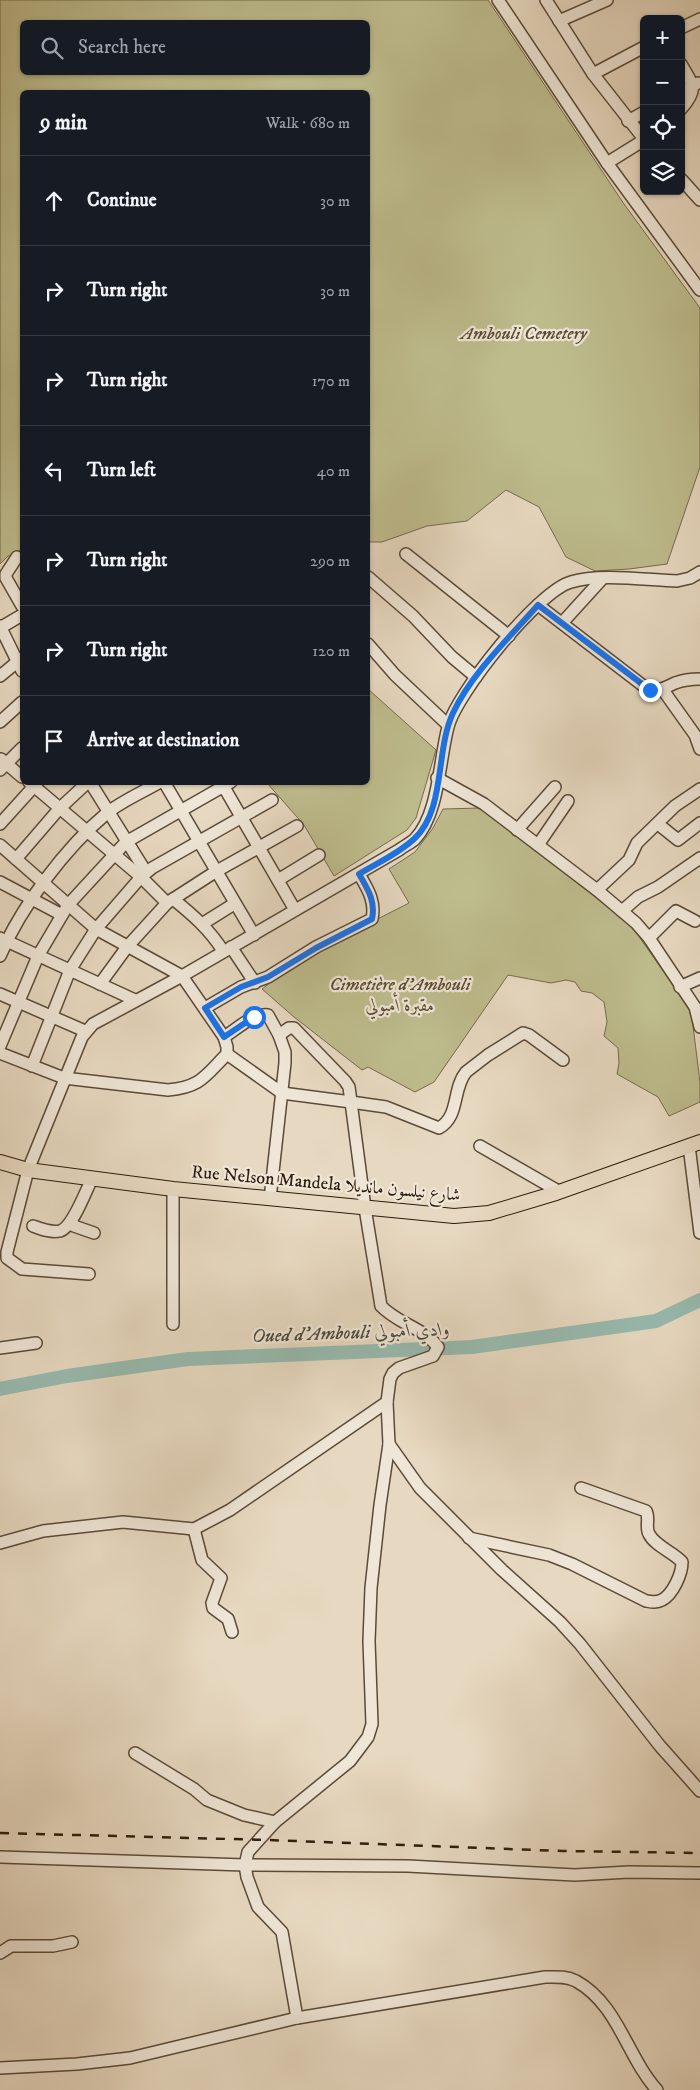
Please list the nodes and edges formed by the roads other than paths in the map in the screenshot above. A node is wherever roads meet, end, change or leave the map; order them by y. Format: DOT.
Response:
graph roads {
  1 [pos="498,0"];
  2 [pos="546,0"];
  3 [pos="607,0"];
  4 [pos="700,19"];
  5 [pos="559,22"];
  6 [pos="685,26"];
  7 [pos="640,49"];
  8 [pos="685,69"];
  9 [pos="593,74"];
  10 [pos="696,84"];
  11 [pos="685,105"];
  12 [pos="640,114"];
  13 [pos="628,121"];
  14 [pos="640,134"];
  15 [pos="640,141"];
  16 [pos="607,162"];
  17 [pos="685,183"];
  18 [pos="700,200"];
  19 [pos="700,290"];
  20 [pos="406,554"];
  21 [pos="17,557"];
  22 [pos="700,572"];
  23 [pos="370,579"];
  24 [pos="602,579"];
  25 [pos="20,602"];
  26 [pos="538,605"];
  27 [pos="20,616"];
  28 [pos="562,623"];
  29 [pos="0,627"];
  30 [pos="509,636"];
  31 [pos="370,646"];
  32 [pos="20,664"];
  33 [pos="0,676"];
  34 [pos="476,677"];
  35 [pos="700,680"];
  36 [pos="663,690"];
  37 [pos="20,704"];
  38 [pos="0,722"];
  39 [pos="448,725"];
  40 [pos="700,749"];
  41 [pos="20,750"];
  42 [pos="2,764"];
  43 [pos="20,776"];
  44 [pos="438,778"];
  45 [pos="32,785"];
  46 [pos="34,785"];
  47 [pos="86,785"];
  48 [pos="91,785"];
  49 [pos="155,785"];
  50 [pos="166,785"];
  51 [pos="223,785"];
  52 [pos="226,785"];
  53 [pos="555,787"];
  54 [pos="700,789"];
  55 [pos="272,800"];
  56 [pos="568,801"];
  57 [pos="59,809"];
  58 [pos="181,811"];
  59 [pos="109,812"];
  60 [pos="242,817"];
  61 [pos="700,823"];
  62 [pos="0,824"];
  63 [pos="658,824"];
  64 [pos="297,826"];
  65 [pos="517,830"];
  66 [pos="88,831"];
  67 [pos="126,842"];
  68 [pos="199,843"];
  69 [pos="0,845"];
  70 [pos="538,845"];
  71 [pos="260,848"];
  72 [pos="114,855"];
  73 [pos="319,855"];
  74 [pos="700,858"];
  75 [pos="16,859"];
  76 [pos="215,872"];
  77 [pos="143,874"];
  78 [pos="359,874"];
  79 [pos="278,880"];
  80 [pos="0,882"];
  81 [pos="44,882"];
  82 [pos="597,890"];
  83 [pos="32,898"];
  84 [pos="170,901"];
  85 [pos="234,904"];
  86 [pos="65,910"];
  87 [pos="295,910"];
  88 [pos="622,911"];
  89 [pos="695,921"];
  90 [pos="202,924"];
  91 [pos="96,929"];
  92 [pos="254,935"];
  93 [pos="648,938"];
  94 [pos="3,940"];
  95 [pos="127,947"];
  96 [pos="227,949"];
  97 [pos="0,956"];
  98 [pos="38,956"];
  99 [pos="70,970"];
  100 [pos="182,976"];
  101 [pos="700,978"];
  102 [pos="255,983"];
  103 [pos="100,984"];
  104 [pos="680,987"];
  105 [pos="0,994"];
  106 [pos="135,1000"];
  107 [pos="18,1002"];
  108 [pos="205,1008"];
  109 [pos="52,1016"];
  110 [pos="700,1027"];
  111 [pos="86,1031"];
  112 [pos="279,1035"];
  113 [pos="224,1037"];
  114 [pos="0,1046"];
  115 [pos="0,1053"];
  116 [pos="227,1054"];
  117 [pos="563,1060"];
  118 [pos="32,1066"];
  119 [pos="64,1078"];
  120 [pos="282,1093"];
  121 [pos="351,1102"];
  122 [pos="694,1144"];
  123 [pos="480,1146"];
  124 [pos="0,1162"];
  125 [pos="28,1170"];
  126 [pos="92,1179"];
  127 [pos="173,1189"];
  128 [pos="560,1192"];
  129 [pos="270,1199"];
  130 [pos="365,1208"];
  131 [pos="72,1222"];
  132 [pos="33,1226"];
  133 [pos="94,1233"];
  134 [pos="700,1233"];
  135 [pos="4,1262"];
  136 [pos="89,1274"];
  137 [pos="173,1324"];
  138 [pos="36,1343"];
  139 [pos="0,1348"];
  140 [pos="388,1402"];
  141 [pos="389,1444"];
  142 [pos="581,1488"];
  143 [pos="194,1529"];
  144 [pos="469,1538"];
  145 [pos="0,1542"];
  146 [pos="232,1632"];
  147 [pos="134,1752"];
  148 [pos="700,1791"];
  149 [pos="275,1822"];
  150 [pos="0,1857"];
  151 [pos="245,1865"];
  152 [pos="700,1873"];
  153 [pos="72,1942"];
  154 [pos="0,1953"];
  155 [pos="297,2018"];
  156 [pos="0,2068"];
  157 [pos="657,2090"];
  1 -- 16 [label="street"];
  2 -- 5 [label="street"];
  3 -- 5 [label="street"];
  4 -- 6 [label="street"];
  5 -- 9 [label="street"];
  7 -- 9 [label="street"];
  8 -- 10 [label="street"];
  9 -- 13 [label="street"];
  10 -- 11 [label="street"];
  12 -- 13 [label="street"];
  13 -- 14 [label="street"];
  15 -- 16 [label="street"];
  16 -- 19 [label="street"];
  17 -- 18 [label="street"];
  20 -- 30 [label="street"];
  21 -- 25 [label="street"];
  22 -- 24 [label="street"];
  23 -- 34 [label="street"];
  24 -- 26 [label="street"];
  24 -- 28 [label="street"];
  26 -- 28 [label="street"];
  26 -- 30 [label="street"];
  27 -- 29 [label="street"];
  28 -- 36 [label="street"];
  29 -- 32 [label="street"];
  30 -- 34 [label="street"];
  31 -- 39 [label="street"];
  32 -- 33 [label="street"];
  34 -- 39 [label="street"];
  35 -- 36 [label="street"];
  36 -- 40 [label="street"];
  37 -- 38 [label="street"];
  39 -- 44 [label="street"];
  41 -- 42 [label="street"];
  42 -- 43 [label="street"];
  44 -- 65 [label="street"];
  44 -- 78 [label="street"];
  45 -- 62 [label="street"];
  46 -- 57 [label="street"];
  47 -- 57 [label="street"];
  48 -- 59 [label="street"];
  49 -- 59 [label="street"];
  50 -- 58 [label="street"];
  51 -- 58 [label="street"];
  52 -- 60 [label="street"];
  53 -- 65 [label="street"];
  54 -- 63 [label="street"];
  55 -- 60 [label="street"];
  56 -- 70 [label="street"];
  57 -- 66 [label="street"];
  57 -- 75 [label="street"];
  58 -- 67 [label="street"];
  58 -- 68 [label="street"];
  59 -- 66 [label="street"];
  59 -- 67 [label="street"];
  60 -- 68 [label="street"];
  60 -- 71 [label="street"];
  61 -- 63 [label="street"];
  63 -- 82 [label="street"];
  64 -- 71 [label="street"];
  65 -- 70 [label="street"];
  66 -- 72 [label="street"];
  66 -- 81 [label="street"];
  67 -- 72 [label="street"];
  67 -- 77 [label="street"];
  68 -- 76 [label="street"];
  68 -- 77 [label="street"];
  69 -- 75 [label="street"];
  70 -- 82 [label="street"];
  71 -- 76 [label="street"];
  71 -- 79 [label="street"];
  72 -- 77 [label="street"];
  72 -- 86 [label="street"];
  73 -- 79 [label="street"];
  74 -- 88 [label="street"];
  75 -- 81 [label="street"];
  76 -- 84 [label="street"];
  76 -- 85 [label="street"];
  77 -- 84 [label="street"];
  77 -- 91 [label="street"];
  78 -- 87 [label="street"];
  78 -- 102 [label="street"];
  79 -- 87 [label="street"];
  80 -- 83 [label="street"];
  81 -- 83 [label="street"];
  81 -- 86 [label="street"];
  82 -- 88 [label="street"];
  83 -- 86 [label="street"];
  83 -- 94 [label="street"];
  84 -- 90 [label="street"];
  84 -- 95 [label="street"];
  85 -- 90 [label="street"];
  85 -- 92 [label="street"];
  86 -- 91 [label="street"];
  86 -- 98 [label="street"];
  87 -- 92 [label="street"];
  88 -- 93 [label="street"];
  89 -- 93 [label="street"];
  90 -- 96 [label="street"];
  91 -- 95 [label="street"];
  91 -- 99 [label="street"];
  92 -- 96 [label="street"];
  93 -- 104 [label="street"];
  94 -- 97 [label="street"];
  94 -- 98 [label="street"];
  95 -- 100 [label="street"];
  95 -- 103 [label="street"];
  96 -- 100 [label="street"];
  96 -- 102 [label="street"];
  98 -- 99 [label="street"];
  98 -- 107 [label="street"];
  99 -- 103 [label="street"];
  99 -- 109 [label="street"];
  100 -- 106 [label="street"];
  100 -- 108 [label="street"];
  101 -- 104 [label="street"];
  102 -- 108 [label="street"];
  103 -- 106 [label="street"];
  104 -- 110 [label="street"];
  105 -- 107 [label="street"];
  106 -- 111 [label="street"];
  107 -- 109 [label="street"];
  107 -- 114 [label="street"];
  108 -- 113 [label="street"];
  109 -- 111 [label="street"];
  109 -- 118 [label="street"];
  111 -- 119 [label="street"];
  112 -- 113 [label="street"];
  112 -- 120 [label="street"];
  112 -- 121 [label="street"];
  113 -- 116 [label="street"];
  115 -- 118 [label="street"];
  116 -- 119 [label="street"];
  116 -- 120 [label="street"];
  117 -- 121 [label="street"];
  118 -- 119 [label="street"];
  119 -- 125 [label="street"];
  120 -- 121 [label="street"];
  120 -- 129 [label="street"];
  121 -- 130 [label="street"];
  122 -- 128 [label="main road, Rue Nelson Mandela شارع نيلسون مانديلا"];
  122 -- 134 [label="street"];
  123 -- 128 [label="street"];
  124 -- 125 [label="main road, Rue Nelson Mandela شارع نيلسون مانديلا"];
  125 -- 126 [label="main road, Rue Nelson Mandela شارع نيلسون مانديلا"];
  125 -- 135 [label="street"];
  126 -- 127 [label="main road, Rue Nelson Mandela شارع نيلسون مانديلا"];
  126 -- 131 [label="street"];
  127 -- 129 [label="main road, Rue Nelson Mandela شارع نيلسون مانديلا"];
  127 -- 137 [label="street"];
  128 -- 130 [label="main road, Rue Nelson Mandela شارع نيلسون مانديلا"];
  129 -- 130 [label="main road, Rue Nelson Mandela شارع نيلسون مانديلا"];
  130 -- 140 [label="street"];
  131 -- 132 [label="street"];
  131 -- 133 [label="street"];
  135 -- 136 [label="street"];
  138 -- 139 [label="street"];
  140 -- 141 [label="street"];
  140 -- 143 [label="street"];
  141 -- 144 [label="street"];
  141 -- 149 [label="street"];
  142 -- 144 [label="street"];
  143 -- 145 [label="street"];
  143 -- 146 [label="street"];
  144 -- 148 [label="street"];
  147 -- 149 [label="street"];
  149 -- 151 [label="street"];
  150 -- 151 [label="street"];
  151 -- 152 [label="street"];
  151 -- 155 [label="street"];
  153 -- 154 [label="street"];
  155 -- 156 [label="street"];
  155 -- 157 [label="street"];
}
